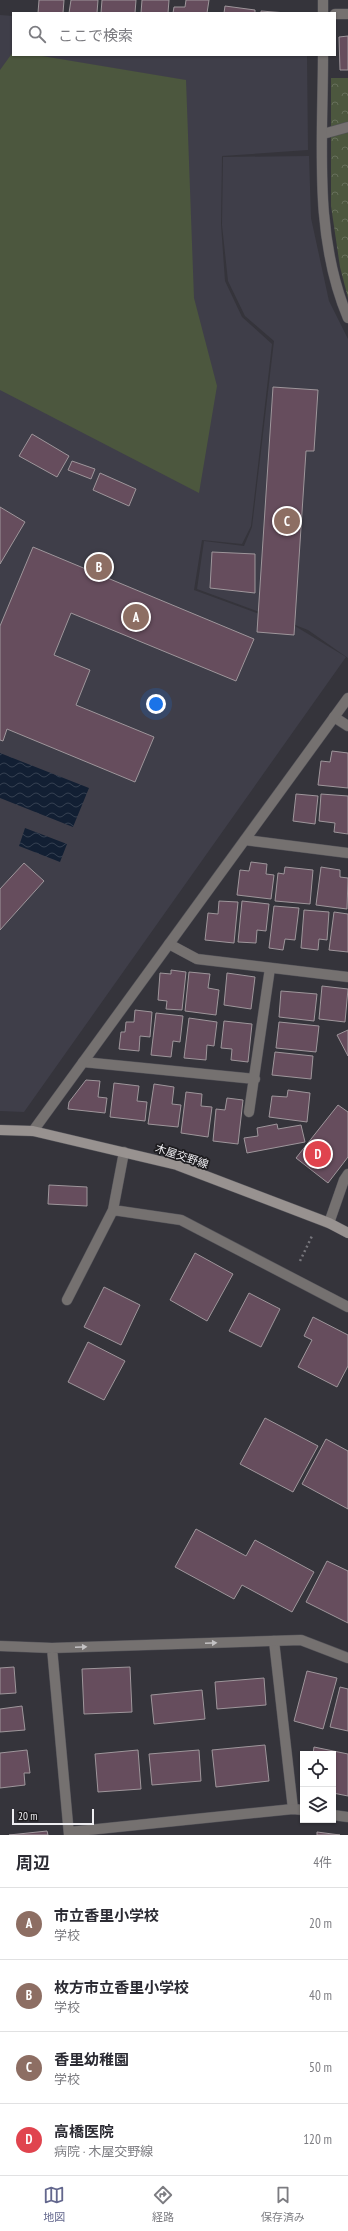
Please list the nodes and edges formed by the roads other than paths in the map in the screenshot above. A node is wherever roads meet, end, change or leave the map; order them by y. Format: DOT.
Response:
graph roads {
  1 [pos="323,0"];
  2 [pos="323,12"];
  3 [pos="336,14"];
  4 [pos="348,14"];
  5 [pos="323,56"];
  6 [pos="348,127"];
  7 [pos="323,134"];
  8 [pos="348,318"];
  9 [pos="348,698"];
  10 [pos="334,718"];
  11 [pos="348,726"];
  12 [pos="245,840"];
  13 [pos="348,852"];
  14 [pos="169,944"];
  15 [pos="270,968"];
  16 [pos="348,977"];
  17 [pos="83,1062"];
  18 [pos="255,1079"];
  19 [pos="249,1112"];
  20 [pos="0,1130"];
  21 [pos="33,1131"];
  22 [pos="124,1152"];
  23 [pos="348,1174"];
  24 [pos="113,1210"];
  25 [pos="325,1222"];
  26 [pos="348,1233"];
  27 [pos="67,1300"];
  28 [pos="348,1307"];
  29 [pos="274,1641"];
  30 [pos="0,1646"];
  31 [pos="52,1648"];
  32 [pos="348,1658"];
  33 [pos="298,1810"];
  34 [pos="336,1815"];
  35 [pos="348,1817"];
  36 [pos="69,1834"];
  1 -- 2 [label="street"];
  3 -- 4 [label="street"];
  5 -- 7 [label="street"];
  6 -- 7 [label="street"];
  7 -- 8 [label="street"];
  9 -- 10 [label="street"];
  10 -- 11 [label="street"];
  10 -- 12 [label="street"];
  12 -- 13 [label="street"];
  12 -- 14 [label="street"];
  14 -- 15 [label="street"];
  14 -- 17 [label="street"];
  15 -- 16 [label="street"];
  15 -- 18 [label="street"];
  17 -- 18 [label="street"];
  17 -- 21 [label="street"];
  18 -- 19 [label="street"];
  20 -- 21 [label="main road, 木屋交野線"];
  21 -- 22 [label="main road, 木屋交野線"];
  22 -- 24 [label="street"];
  22 -- 25 [label="main road, 木屋交野線"];
  23 -- 25 [label="street"];
  24 -- 27 [label="street"];
  24 -- 28 [label="street"];
  25 -- 26 [label="main road, 木屋交野線"];
  31 -- 29 [label="street, one-way"];
  29 -- 32 [label="street"];
  29 -- 33 [label="street"];
  30 -- 31 [label="street"];
  31 -- 36 [label="street"];
  33 -- 36 [label="street"];
  34 -- 35 [label="street"];
}
